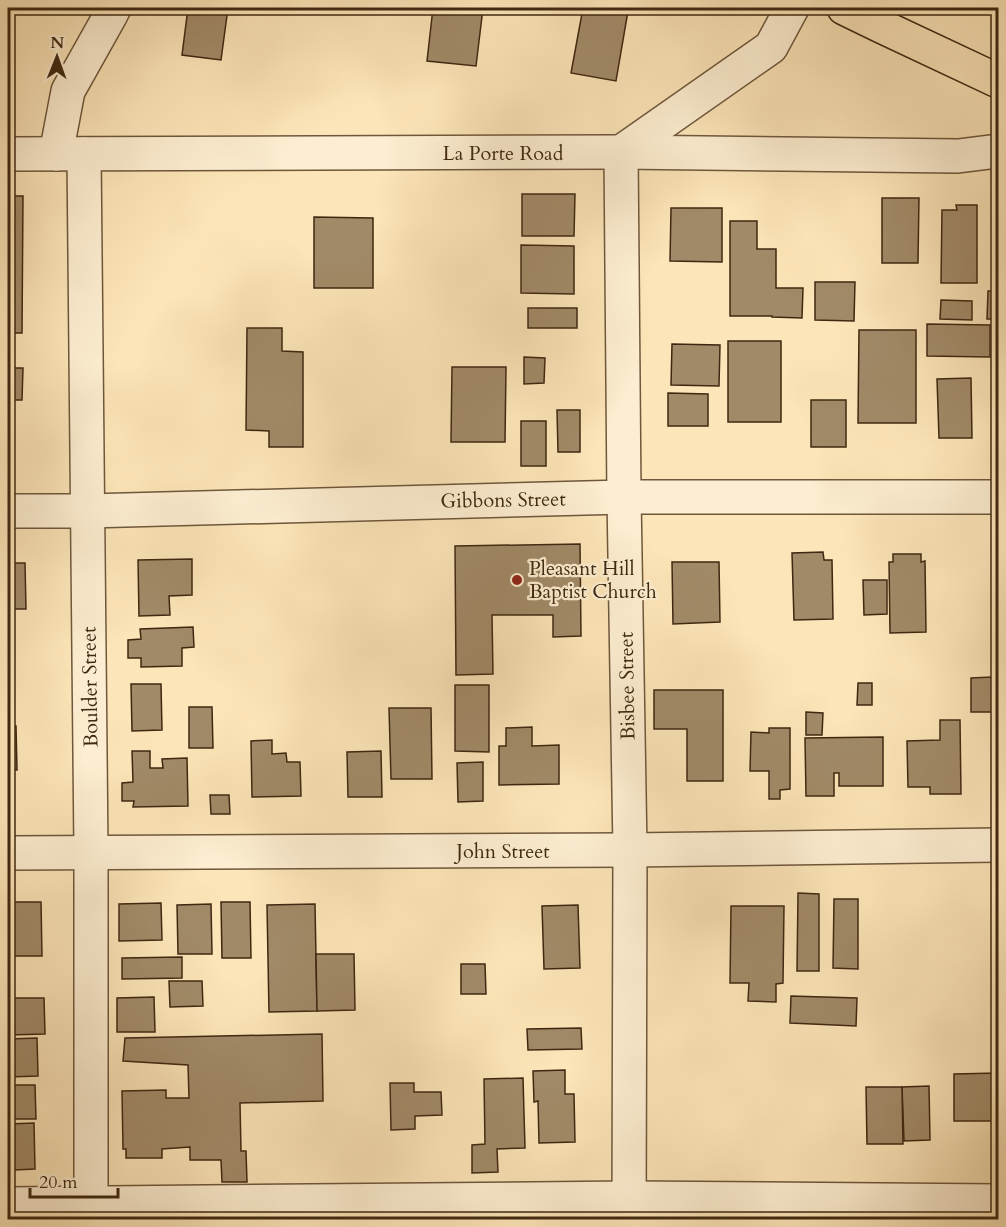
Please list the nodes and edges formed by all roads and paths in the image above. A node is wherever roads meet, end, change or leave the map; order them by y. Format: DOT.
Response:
graph roads {
  1 [pos="114,8"];
  2 [pos="792,8"];
  3 [pos="844,8"];
  4 [pos="999,81"];
  5 [pos="999,151"];
  6 [pos="621,152"];
  7 [pos="8,154"];
  8 [pos="70,154"];
  9 [pos="624,497"];
  10 [pos="999,497"];
  11 [pos="8,511"];
  12 [pos="88,511"];
  13 [pos="999,845"];
  14 [pos="630,850"];
  15 [pos="91,852"];
  16 [pos="8,853"];
  17 [pos="999,1201"];
  18 [pos="8,1204"];
  19 [pos="629,1209"];
  20 [pos="90,1211"];
  1 -- 8 [label="street, Boulder Street"];
  2 -- 6 [label="street"];
  3 -- 4 [label="main road"];
  5 -- 6 [label="street, La Porte Road"];
  6 -- 8 [label="street, La Porte Road"];
  6 -- 9 [label="street, Bisbee Street"];
  7 -- 8 [label="street, La Porte Road"];
  8 -- 12 [label="street, Boulder Street"];
  9 -- 10 [label="street, Gibbons Street"];
  9 -- 12 [label="street, Gibbons Street"];
  9 -- 14 [label="street, Bisbee Street"];
  11 -- 12 [label="street, Gibbons Street"];
  12 -- 15 [label="street, Boulder Street"];
  13 -- 14 [label="street, John Street"];
  14 -- 15 [label="street, John Street"];
  14 -- 19 [label="street, Bisbee Street"];
  15 -- 16 [label="street, John Street"];
  15 -- 20 [label="street, Boulder Street"];
  17 -- 19 [label="street"];
  18 -- 20 [label="street"];
  19 -- 20 [label="street"];
}
